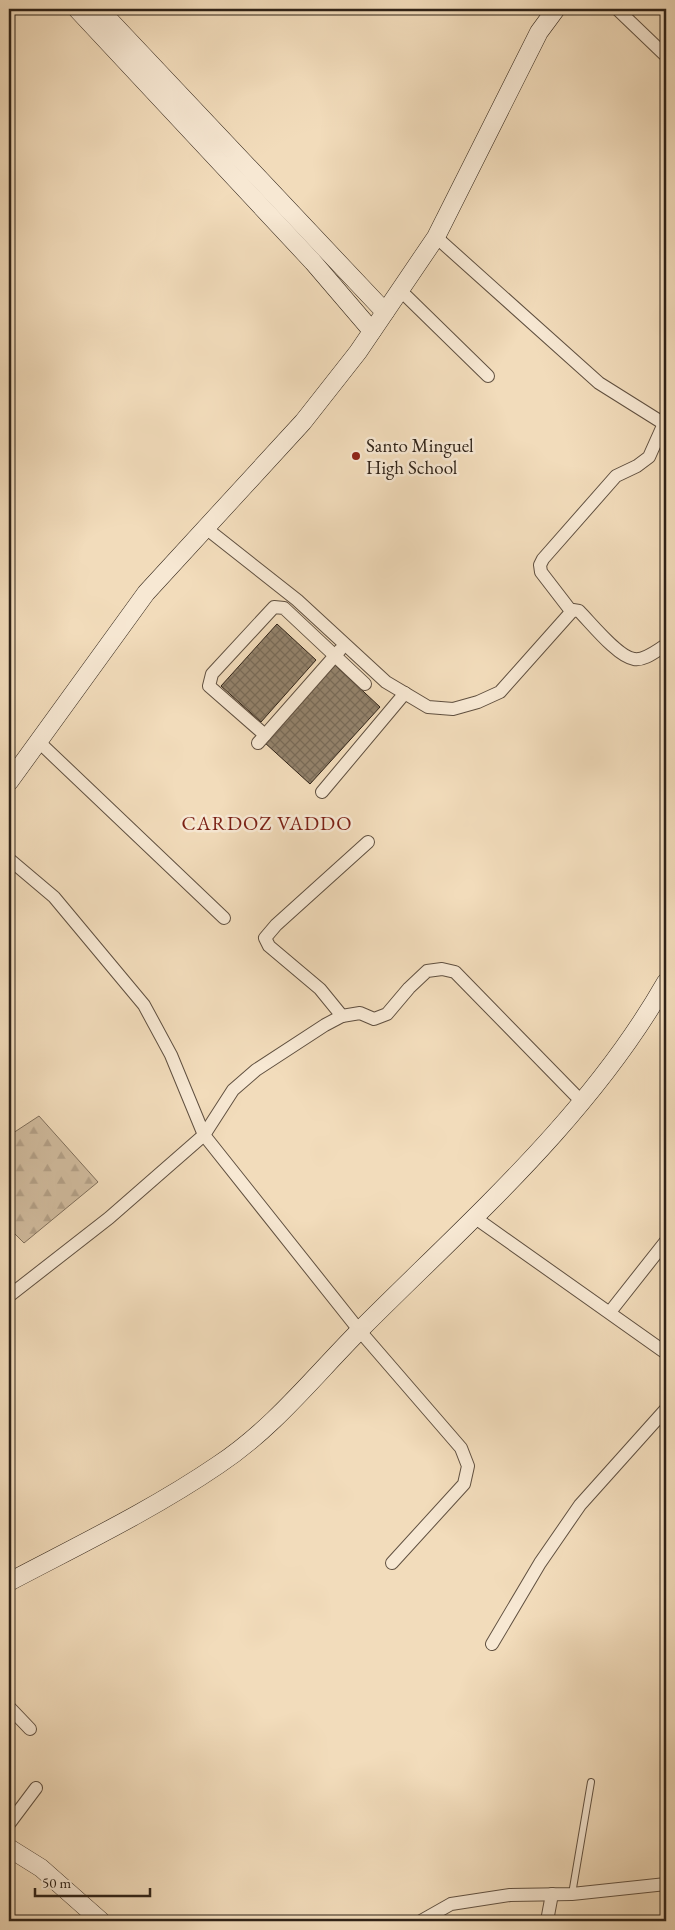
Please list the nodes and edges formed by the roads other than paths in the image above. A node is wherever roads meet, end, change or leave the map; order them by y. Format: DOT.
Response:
graph roads {
  1 [pos="77,9"];
  2 [pos="98,9"];
  3 [pos="556,9"];
  4 [pos="617,9"];
  5 [pos="666,56"];
  6 [pos="436,237"];
  7 [pos="400,290"];
  8 [pos="385,312"];
  9 [pos="372,331"];
  10 [pos="488,376"];
  11 [pos="666,423"];
  12 [pos="206,529"];
  13 [pos="571,611"];
  14 [pos="345,644"];
  15 [pos="666,645"];
  16 [pos="334,656"];
  17 [pos="365,684"];
  18 [pos="405,693"];
  19 [pos="40,742"];
  20 [pos="9,782"];
  21 [pos="322,792"];
  22 [pos="368,842"];
  23 [pos="9,860"];
  24 [pos="224,918"];
  25 [pos="666,982"];
  26 [pos="342,1016"];
  27 [pos="583,1103"];
  28 [pos="204,1135"];
  29 [pos="474,1217"];
  30 [pos="666,1241"];
  31 [pos="9,1296"];
  32 [pos="610,1312"];
  33 [pos="359,1330"];
  34 [pos="666,1353"];
  35 [pos="666,1409"];
  36 [pos="392,1563"];
  37 [pos="9,1582"];
  38 [pos="492,1644"];
  39 [pos="9,1707"];
  40 [pos="30,1729"];
  41 [pos="591,1782"];
  42 [pos="36,1788"];
  43 [pos="9,1824"];
  44 [pos="9,1848"];
  45 [pos="666,1884"];
  46 [pos="552,1894"];
  47 [pos="572,1894"];
  48 [pos="101,1921"];
  49 [pos="421,1921"];
  50 [pos="547,1921"];
  1 -- 9 [label="street"];
  2 -- 8 [label="street"];
  3 -- 6 [label="street"];
  4 -- 5 [label="street"];
  6 -- 7 [label="street"];
  6 -- 11 [label="street"];
  7 -- 8 [label="street"];
  7 -- 10 [label="street"];
  8 -- 9 [label="street"];
  9 -- 12 [label="street"];
  11 -- 13 [label="street"];
  12 -- 14 [label="street"];
  12 -- 19 [label="street"];
  13 -- 15 [label="street"];
  13 -- 18 [label="street"];
  14 -- 16 [label="street"];
  14 -- 18 [label="street"];
  16 -- 16 [label="street"];
  16 -- 17 [label="street"];
  18 -- 21 [label="street"];
  19 -- 20 [label="street"];
  19 -- 24 [label="street"];
  22 -- 26 [label="street"];
  23 -- 28 [label="street"];
  25 -- 27 [label="street"];
  26 -- 27 [label="street"];
  26 -- 28 [label="street"];
  27 -- 29 [label="street"];
  28 -- 31 [label="street"];
  28 -- 33 [label="street"];
  29 -- 32 [label="street"];
  29 -- 33 [label="street"];
  30 -- 32 [label="street"];
  32 -- 34 [label="street"];
  33 -- 36 [label="street"];
  33 -- 37 [label="street"];
  35 -- 38 [label="street"];
  39 -- 40 [label="street"];
  41 -- 47 [label="lane"];
  42 -- 43 [label="street"];
  44 -- 48 [label="street"];
  45 -- 47 [label="street"];
  46 -- 47 [label="street"];
  46 -- 49 [label="street"];
  46 -- 50 [label="street"];
}
